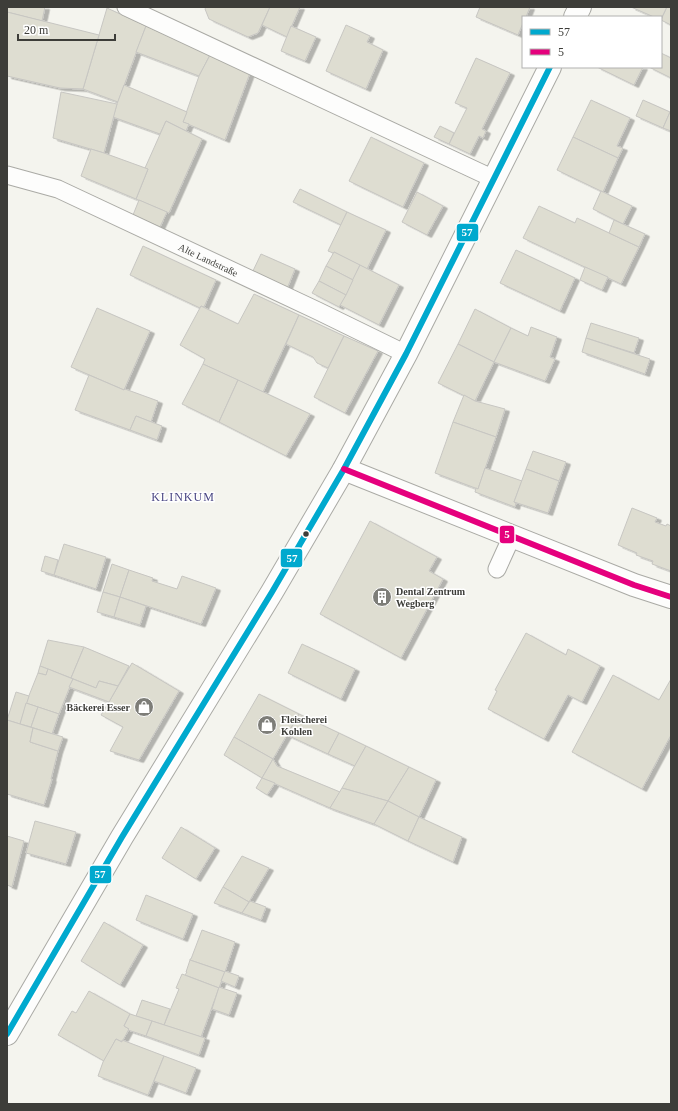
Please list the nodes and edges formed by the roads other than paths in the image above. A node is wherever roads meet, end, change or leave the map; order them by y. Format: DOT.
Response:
graph roads {
  1 [pos="126,7"];
  2 [pos="580,7"];
  3 [pos="576,16"];
  4 [pos="550,68"];
  5 [pos="7,176"];
  6 [pos="494,179"];
  7 [pos="406,354"];
  8 [pos="344,469"];
  9 [pos="512,536"];
  10 [pos="497,569"];
  11 [pos="671,597"];
  12 [pos="7,1034"];
  1 -- 6 [label="lane"];
  2 -- 3 [label="main road"];
  4 -- 6 [label="main road"];
  5 -- 7 [label="lane, Alte Landstraße"];
  6 -- 7 [label="main road"];
  7 -- 8 [label="main road"];
  8 -- 9 [label="main road"];
  8 -- 12 [label="main road"];
  9 -- 10 [label="lane"];
  9 -- 11 [label="main road"];
}
